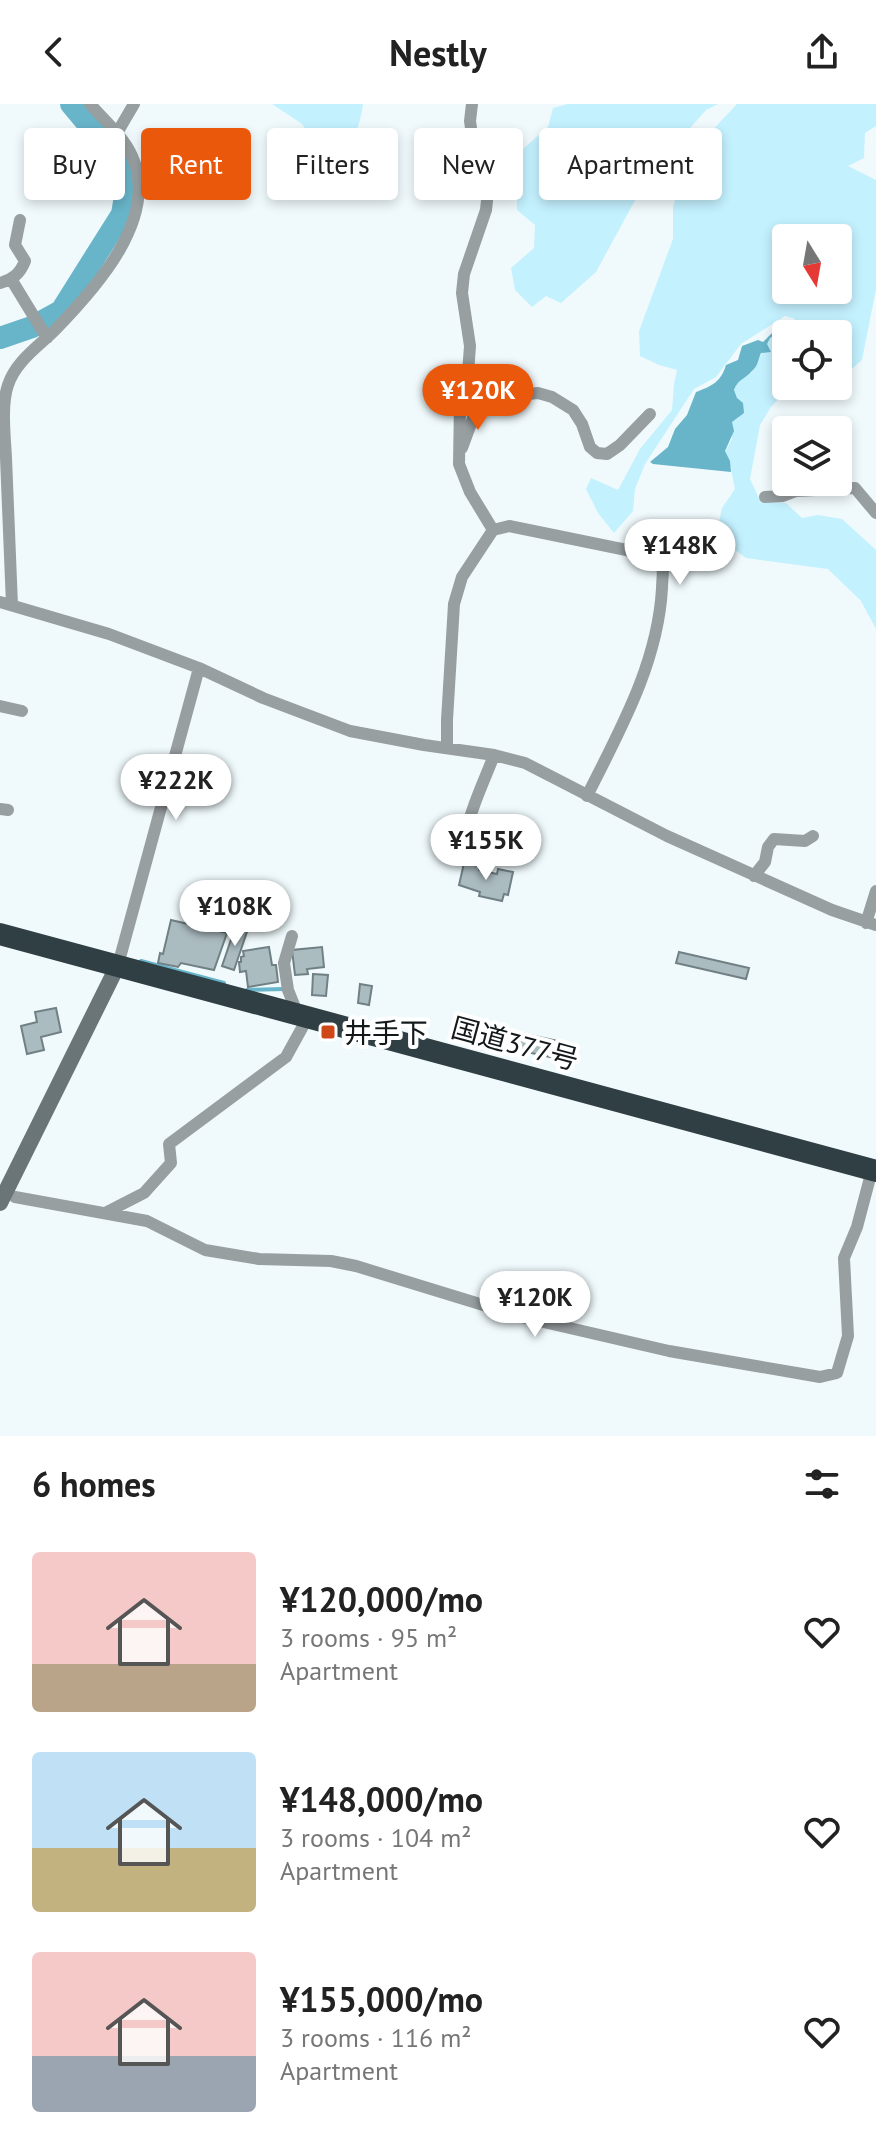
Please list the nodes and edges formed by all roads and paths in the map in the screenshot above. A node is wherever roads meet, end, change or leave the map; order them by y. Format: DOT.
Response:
graph roads {
  1 [pos="90,104"];
  2 [pos="134,104"];
  3 [pos="472,104"];
  4 [pos="112,128"];
  5 [pos="120,128"];
  6 [pos="125,146"];
  7 [pos="20,220"];
  8 [pos="6,281"];
  9 [pos="45,335"];
  10 [pos="650,414"];
  11 [pos="460,453"];
  12 [pos="765,497"];
  13 [pos="876,513"];
  14 [pos="493,530"];
  15 [pos="6,603"];
  16 [pos="199,668"];
  17 [pos="0,706"];
  18 [pos="22,711"];
  19 [pos="447,747"];
  20 [pos="494,755"];
  21 [pos="587,796"];
  22 [pos="813,836"];
  23 [pos="465,859"];
  24 [pos="754,876"];
  25 [pos="876,891"];
  26 [pos="871,924"];
  27 [pos="0,934"];
  28 [pos="292,936"];
  29 [pos="118,965"];
  30 [pos="303,1016"];
  31 [pos="874,1171"];
  32 [pos="8,1200"];
  33 [pos="105,1213"];
  1 -- 4 [label="street"];
  2 -- 5 [label="street"];
  3 -- 11 [label="street"];
  6 -- 9 [label="street"];
  7 -- 8 [label="street"];
  8 -- 9 [label="street"];
  9 -- 15 [label="street"];
  10 -- 11 [label="street"];
  11 -- 14 [label="street"];
  12 -- 13 [label="street"];
  14 -- 19 [label="street"];
  14 -- 21 [label="street"];
  15 -- 16 [label="street"];
  16 -- 19 [label="street"];
  16 -- 29 [label="street"];
  17 -- 18 [label="street"];
  19 -- 20 [label="street"];
  20 -- 21 [label="street"];
  20 -- 23 [label="street"];
  21 -- 24 [label="street"];
  22 -- 24 [label="street"];
  24 -- 26 [label="street"];
  25 -- 26 [label="street"];
  27 -- 29 [label="highway, 国道377号"];
  28 -- 30 [label="street"];
  29 -- 30 [label="highway, 国道377号"];
  29 -- 32 [label="main road"];
  30 -- 31 [label="highway, 国道377号"];
  30 -- 33 [label="street"];
  31 -- 33 [label="street"];
  32 -- 33 [label="street"];
}
